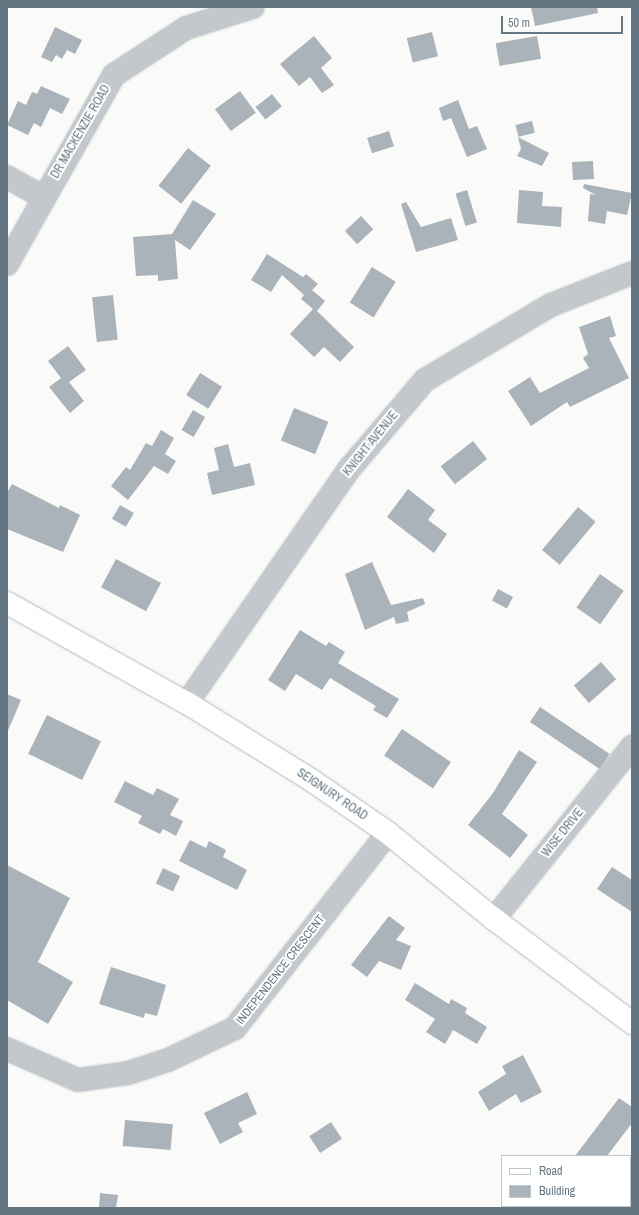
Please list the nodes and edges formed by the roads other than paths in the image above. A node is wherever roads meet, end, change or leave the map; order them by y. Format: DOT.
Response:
graph roads {
  1 [pos="253,7"];
  2 [pos="7,178"];
  3 [pos="43,198"];
  4 [pos="7,264"];
  5 [pos="632,273"];
  6 [pos="7,603"];
  7 [pos="187,703"];
  8 [pos="632,747"];
  9 [pos="388,832"];
  10 [pos="494,919"];
  11 [pos="632,1023"];
  12 [pos="7,1049"];
  1 -- 3 [label="street, DR MACKENZIE ROAD"];
  2 -- 3 [label="street"];
  3 -- 4 [label="street, DR MACKENZIE ROAD"];
  5 -- 7 [label="street, KNIGHT AVENUE"];
  6 -- 7 [label="main road, SEIGNURY ROAD"];
  7 -- 9 [label="main road, SEIGNURY ROAD"];
  8 -- 10 [label="street, WISE DRIVE"];
  9 -- 10 [label="main road, SEIGNURY ROAD"];
  9 -- 12 [label="street, INDEPENDENCE CRESCENT"];
  10 -- 11 [label="main road, SEIGNURY ROAD"];
}
